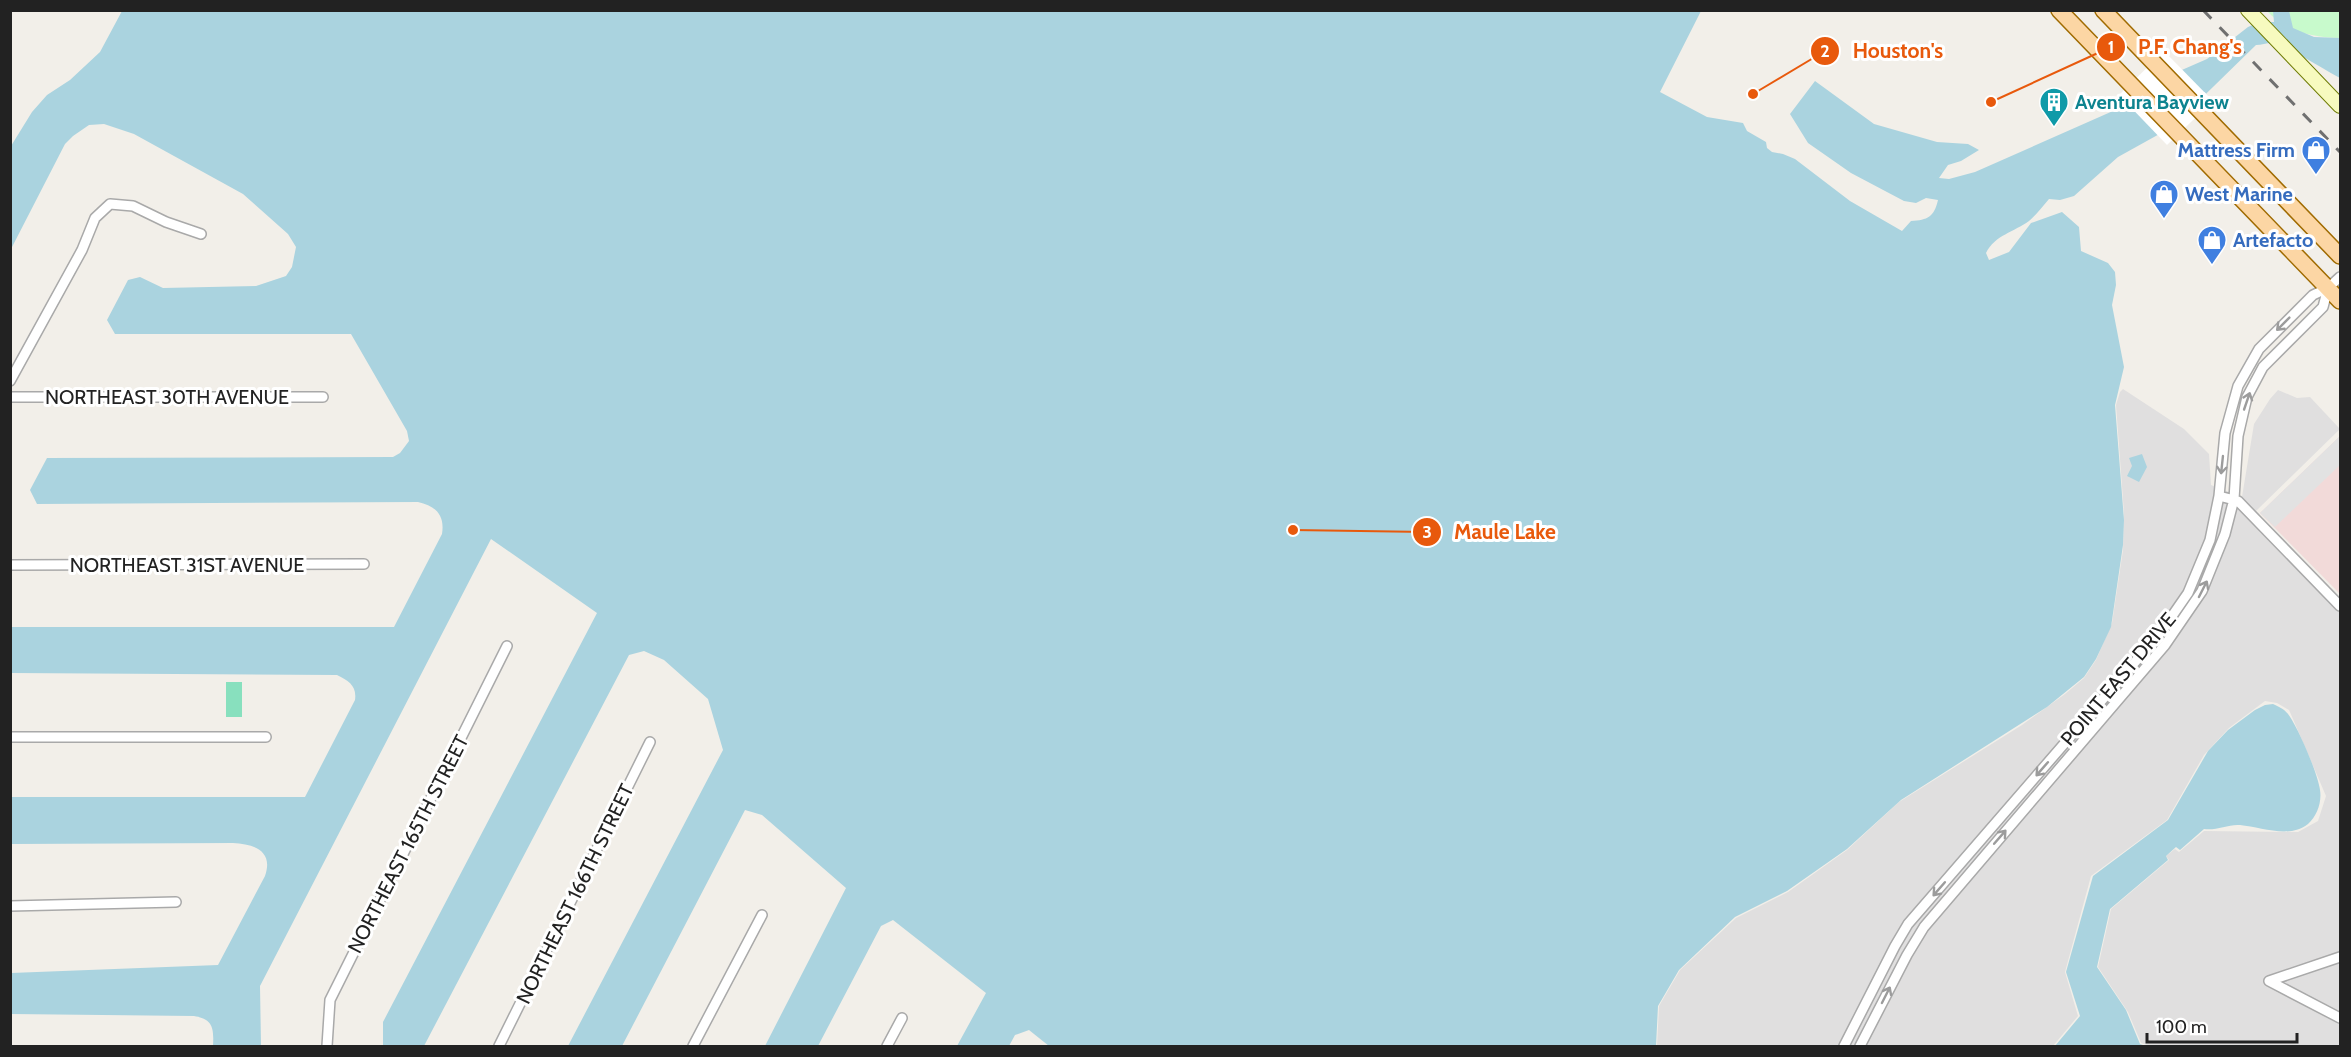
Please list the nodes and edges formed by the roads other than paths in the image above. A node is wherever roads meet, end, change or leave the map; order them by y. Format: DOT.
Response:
graph roads {
  1 [pos="2059,10"];
  2 [pos="2103,10"];
  3 [pos="2248,11"];
  4 [pos="2340,106"];
  5 [pos="201,234"];
  6 [pos="2340,255"];
  7 [pos="2340,277"];
  8 [pos="2328,288"];
  9 [pos="2340,301"];
  10 [pos="10,381"];
  11 [pos="10,397"];
  12 [pos="323,397"];
  13 [pos="2219,496"];
  14 [pos="2234,499"];
  15 [pos="364,564"];
  16 [pos="10,565"];
  17 [pos="2340,606"];
  18 [pos="507,646"];
  19 [pos="10,737"];
  20 [pos="266,737"];
  21 [pos="650,742"];
  22 [pos="176,902"];
  23 [pos="10,906"];
  24 [pos="762,915"];
  25 [pos="2340,957"];
  26 [pos="902,1018"];
  27 [pos="2340,1018"];
  28 [pos="327,1047"];
  29 [pos="499,1047"];
  30 [pos="693,1047"];
  31 [pos="887,1047"];
  32 [pos="1844,1047"];
  33 [pos="1860,1047"];
  1 -- 8 [label="main road"];
  2 -- 6 [label="main road"];
  3 -- 4 [label="street"];
  5 -- 10 [label="street"];
  7 -- 8 [label="street, POINT EAST DRIVE"];
  8 -- 9 [label="main road"];
  8 -- 13 [label="street, POINT EAST DRIVE, one-way"];
  14 -- 8 [label="street, POINT EAST DRIVE, one-way"];
  11 -- 12 [label="street, NORTHEAST 30TH AVENUE"];
  13 -- 14 [label="street"];
  13 -- 32 [label="street, POINT EAST DRIVE, one-way"];
  14 -- 17 [label="street"];
  33 -- 14 [label="street, POINT EAST DRIVE, one-way"];
  15 -- 16 [label="street, NORTHEAST 31ST AVENUE"];
  18 -- 28 [label="street, NORTHEAST 165TH STREET"];
  19 -- 20 [label="street"];
  21 -- 29 [label="street, NORTHEAST 166TH STREET"];
  22 -- 23 [label="street"];
  24 -- 30 [label="street"];
  25 -- 27 [label="street"];
  26 -- 31 [label="street"];
}
